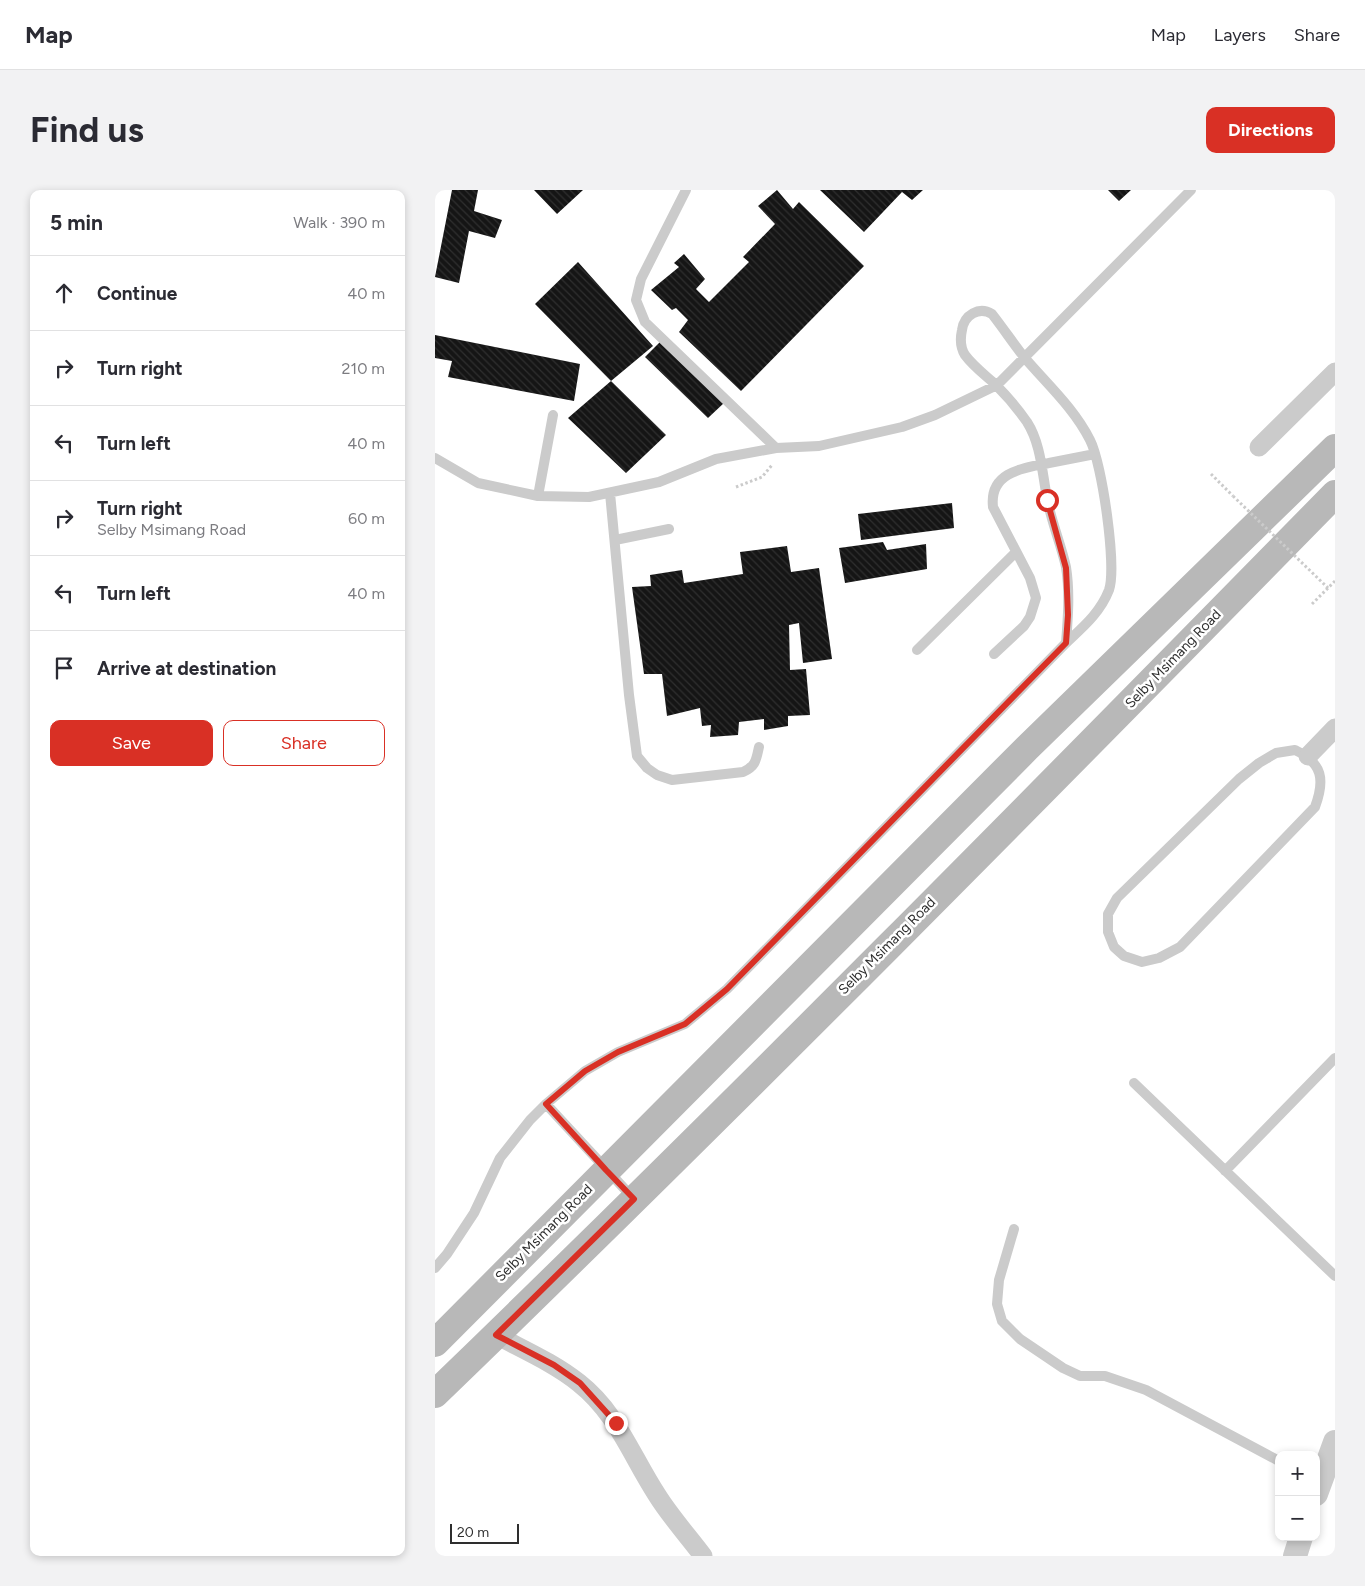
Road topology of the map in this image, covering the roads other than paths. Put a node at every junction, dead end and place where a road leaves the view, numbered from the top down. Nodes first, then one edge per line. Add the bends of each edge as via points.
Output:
1 (686, 190) edge
2 (1191, 190) edge
3 (1024, 357) junction
4 (1335, 372) edge
5 (997, 386) junction
6 (553, 415) dead end
7 (781, 447) junction
8 (1259, 447) dead end
9 (1335, 448) edge
10 (1095, 454) junction
11 (435, 458) edge
12 (1041, 464) junction
13 (610, 493) junction
14 (1335, 494) edge
15 (537, 496) junction
16 (669, 529) dead end
17 (615, 540) junction
18 (1016, 552) junction
19 (1066, 643) junction
20 (917, 650) dead end
21 (994, 654) dead end
22 (1335, 728) edge
23 (759, 747) dead end
24 (1308, 756) junction
25 (1335, 1058) edge
26 (1134, 1083) dead end
27 (546, 1104) junction
28 (606, 1170) junction
29 (1225, 1171) junction
30 (634, 1199) junction
31 (1014, 1229) dead end
32 (435, 1268) edge
33 (1335, 1276) edge
34 (496, 1335) junction
35 (435, 1343) edge
36 (435, 1394) edge
37 (1335, 1442) edge
38 (1275, 1459) edge
39 (1320, 1481) edge
40 (1300, 1541) edge
41 (703, 1556) edge
42 (1295, 1556) edge

1 - 7 lane via 641,279 636,300 645,322
2 - 3 lane
3 - 5 lane
3 - 5 lane via 992,314 981,310 967,317 960,339 962,349
3 - 10 lane via 1065,400
4 - 8 street
5 - 7 lane via 902,427 819,446
5 - 12 lane via 1027,422 1035,437
6 - 15 lane
7 - 13 lane via 716,459 659,482
9 - 28 main road, Selby Msimang Road via 1020,755
10 - 12 lane
10 - 19 lane via 1104,496 1111,572 1109,589 1093,618
11 - 15 lane via 478,483
12 - 18 lane via 1012,472 1003,478 992,498 993,507
12 - 19 lane via 1047,500 1066,568
13 - 15 lane via 589,498
13 - 17 lane
14 - 30 main road, Selby Msimang Road via 1102,732
16 - 17 lane
17 - 23 lane via 637,756 657,776 673,780 751,769
18 - 20 lane
18 - 21 lane via 1036,598 1024,626
19 - 27 lane via 727,989 685,1024 618,1052 585,1071
22 - 24 street
24 - 24 lane via 1295,750 1276,753 1259,763 1117,898 1108,914 1108,932 1114,947 1124,956 1142,962 1159,958 1180,947 1315,807 1321,792 1321,778
25 - 29 lane
26 - 29 lane
27 - 28 lane
27 - 32 lane via 501,1158 474,1212
28 - 30 lane
28 - 35 main road, Selby Msimang Road
29 - 33 lane
30 - 34 main road, Selby Msimang Road
31 - 38 lane via 999,1280 997,1304 1002,1321 1020,1339 1079,1376 1105,1376 1146,1390
34 - 36 main road, Selby Msimang Road
34 - 41 street via 554,1365 580,1383 600,1404 616,1423 657,1496
37 - 39 street
40 - 42 street

